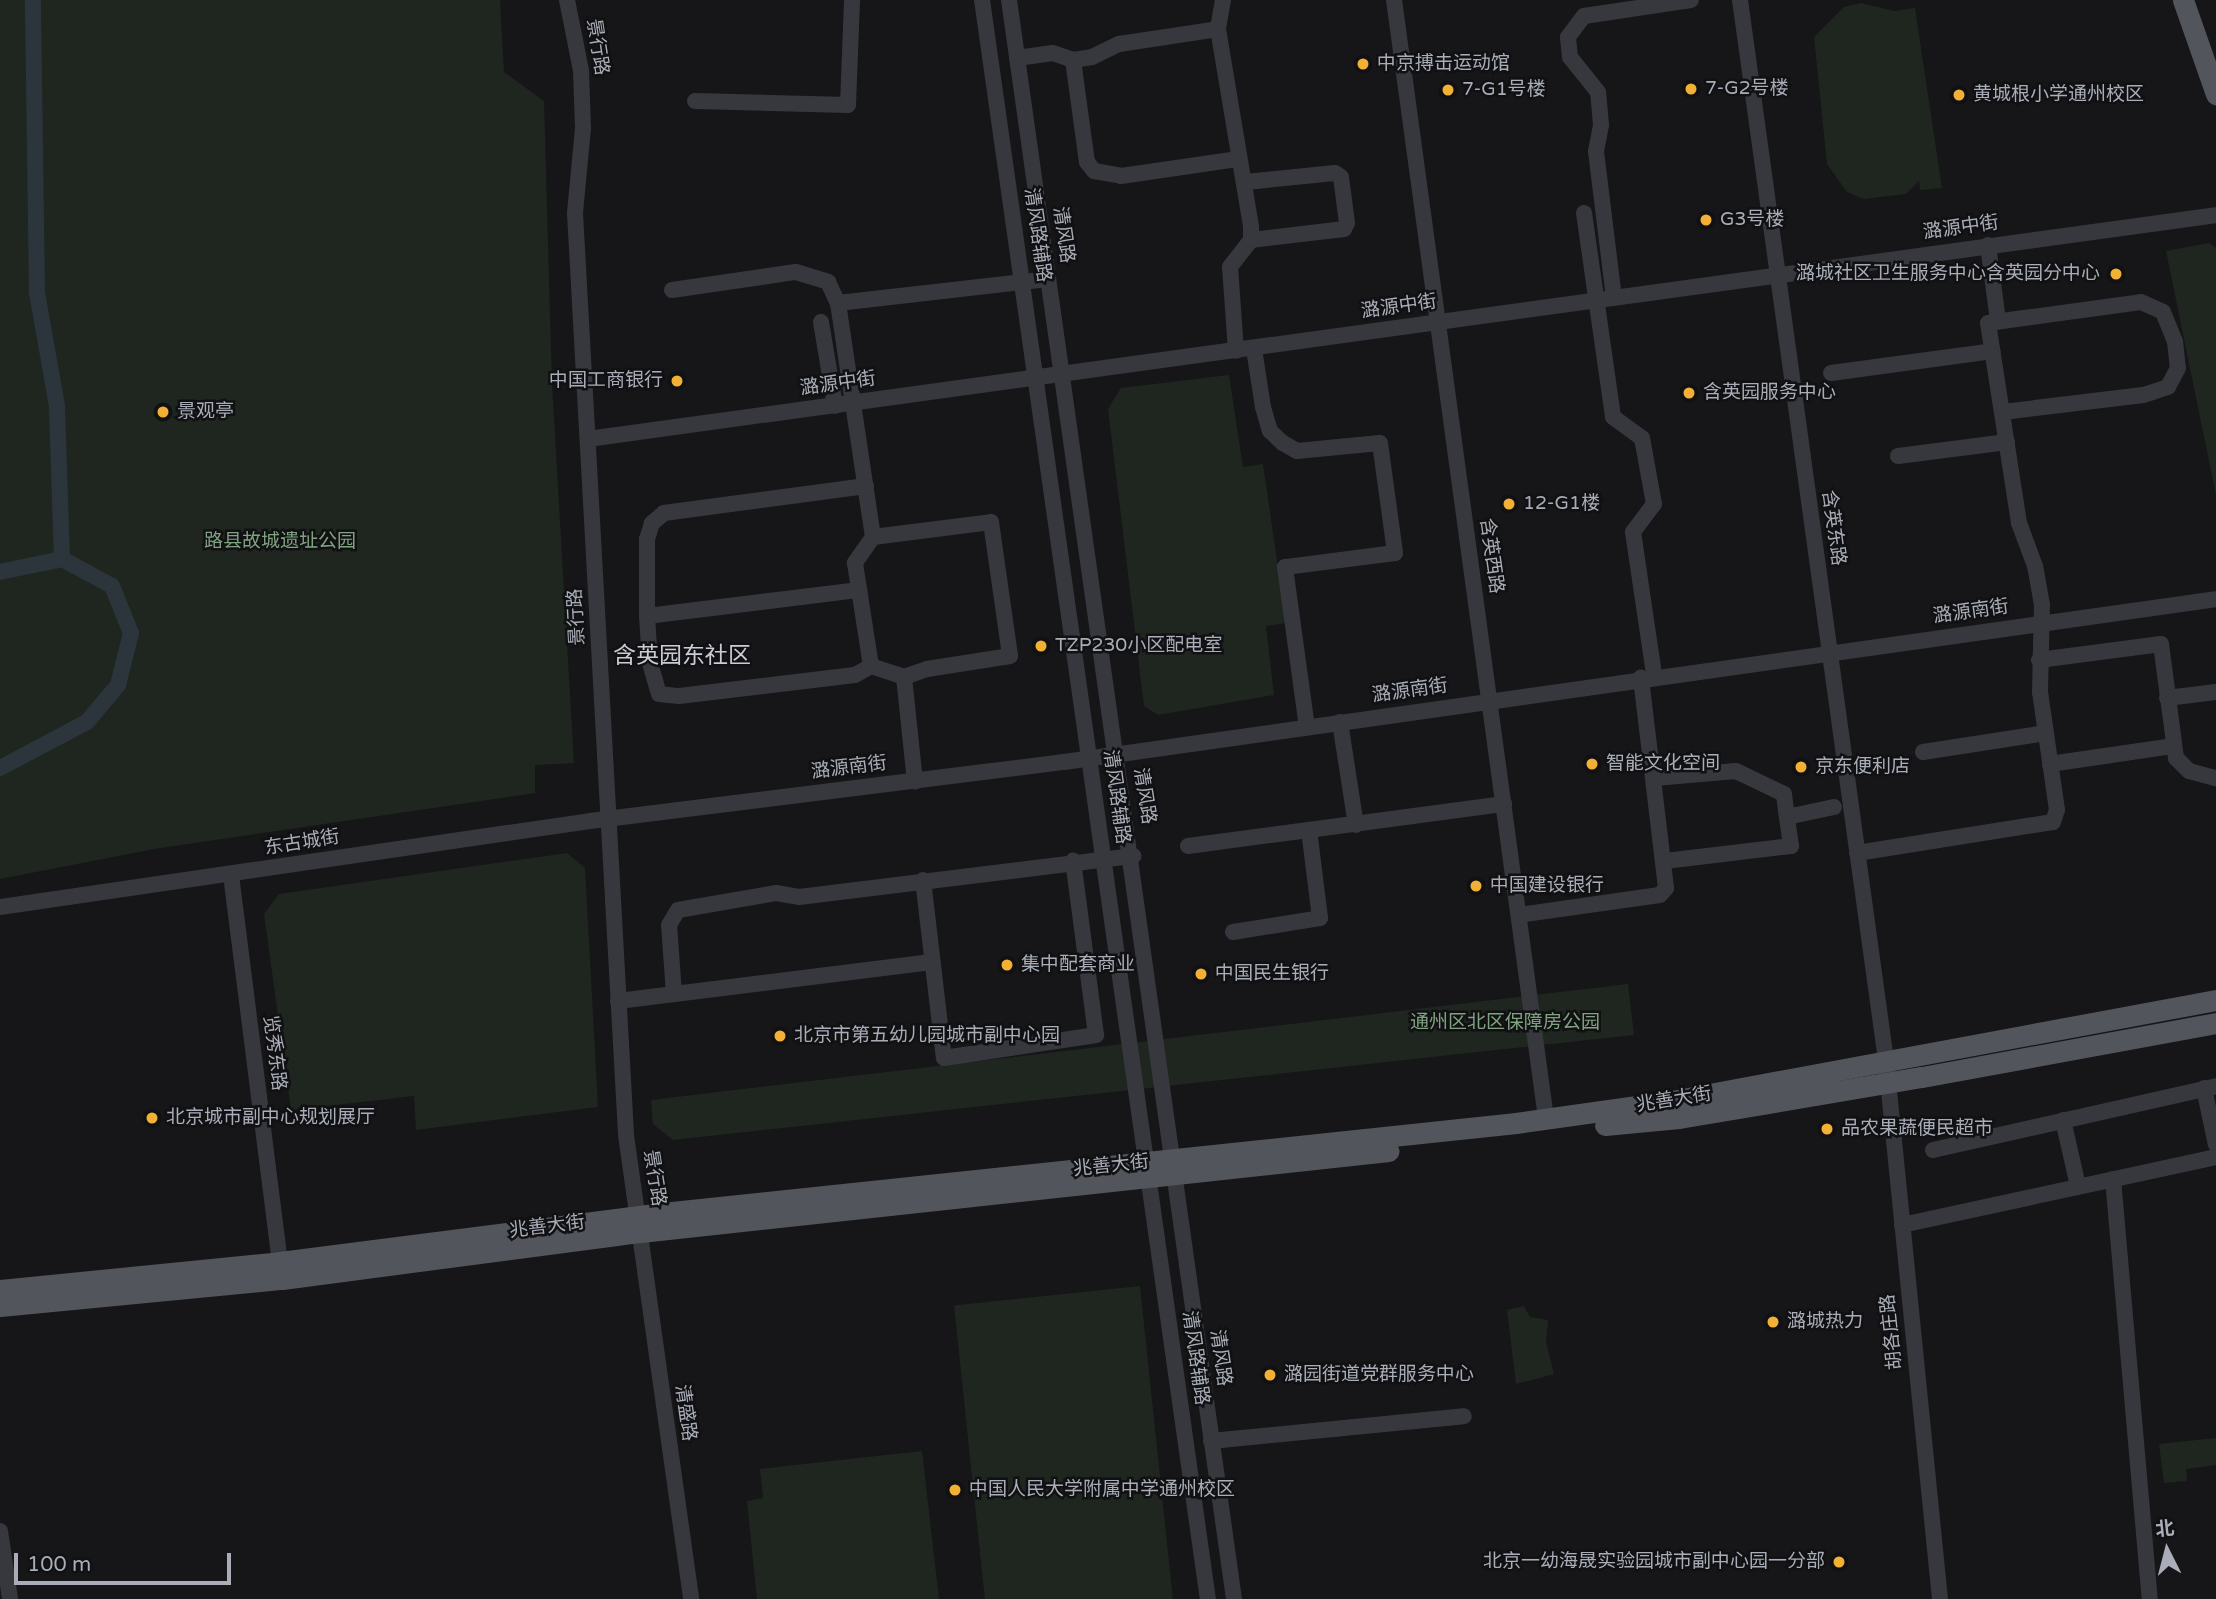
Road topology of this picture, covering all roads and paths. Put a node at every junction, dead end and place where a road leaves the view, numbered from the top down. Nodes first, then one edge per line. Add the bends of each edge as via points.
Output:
1 (567, 0) edge
2 (852, 0) edge
3 (982, 0) edge
4 (1009, 0) edge
5 (1223, 0) edge
6 (1394, 0) edge
7 (1690, 0) edge
8 (1740, 0) edge
9 (2183, 0) edge
10 (1218, 29) junction
11 (1017, 58) junction
12 (1073, 60) junction
13 (2216, 94) edge
14 (695, 101) dead end
15 (1237, 159) junction
16 (1246, 182) junction
17 (1584, 213) dead end
18 (2216, 215) edge
19 (1251, 240) junction
20 (1987, 245) junction
21 (1776, 274) junction
22 (1048, 279) junction
23 (1022, 281) junction
24 (672, 290) dead end
25 (1614, 298) junction
26 (1595, 301) junction
27 (838, 303) junction
28 (1998, 321) junction
29 (821, 322) dead end
30 (1436, 323) junction
31 (1255, 349) junction
32 (1236, 351) junction
33 (1993, 351) junction
34 (1831, 373) dead end
35 (1061, 376) junction
36 (1037, 379) junction
37 (853, 403) junction
38 (835, 406) junction
39 (2003, 412) junction
40 (588, 439) junction
41 (2007, 442) junction
42 (1898, 456) dead end
43 (866, 486) junction
44 (873, 537) junction
45 (859, 590) junction
46 (2216, 599) edge
47 (647, 615) junction
48 (2043, 623) junction
49 (1830, 654) junction
50 (2039, 660) junction
51 (871, 666) junction
52 (1647, 676) junction
53 (904, 677) junction
54 (2216, 692) edge
55 (2167, 698) junction
56 (1490, 701) junction
57 (1340, 722) junction
58 (1307, 727) junction
59 (2046, 733) junction
60 (2174, 746) junction
61 (1923, 752) dead end
62 (1117, 753) junction
63 (1090, 758) junction
64 (2050, 764) junction
65 (1655, 778) junction
66 (2216, 778) edge
67 (915, 781) junction
68 (1504, 804) junction
69 (1834, 807) dead end
70 (1787, 817) junction
71 (609, 819) junction
72 (1356, 825) junction
73 (1309, 831) junction
74 (1188, 846) dead end
75 (1857, 853) junction
76 (1133, 856) junction
77 (1104, 859) junction
78 (1073, 861) junction
79 (1665, 861) junction
80 (230, 874) junction
81 (923, 880) junction
82 (0, 907) edge
83 (1519, 915) junction
84 (1233, 932) dead end
85 (932, 962) junction
86 (674, 994) junction
87 (2216, 1000) edge
88 (618, 1001) junction
89 (2216, 1023) edge
90 (1887, 1072) junction
91 (2210, 1087) edge
92 (1546, 1119) junction
93 (2063, 1120) junction
94 (2216, 1145) edge
95 (1933, 1150) dead end
96 (2216, 1157) edge
97 (1171, 1169) junction
98 (1146, 1171) junction
99 (2113, 1179) junction
100 (2078, 1186) junction
101 (640, 1224) junction
102 (1902, 1225) junction
103 (281, 1270) junction
104 (0, 1290) edge
105 (0, 1306) edge
106 (1464, 1416) dead end
107 (1211, 1441) junction
108 (0, 1531) edge
109 (10, 1599) edge
110 (691, 1599) edge
111 (1208, 1599) edge
112 (1234, 1599) edge
113 (1940, 1599) edge
114 (2150, 1599) edge

1 - 40 street, 景行路 via 581,71 583,128 575,214
2 - 14 street via 848,105
3 - 23 street, 清风路辅路
4 - 11 street, 清风路
5 - 10 street
6 - 30 street, 含英西路
7 - 25 street via 1584,16 1568,37 1570,57 1598,92 1601,125 1596,151
8 - 21 street, 含英东路
9 - 13 main road
10 - 12 street via 1119,44
10 - 15 street
11 - 12 street via 1053,53
11 - 22 street, 清风路
12 - 15 street via 1087,162 1094,171 1121,176
15 - 16 street
16 - 19 street
16 - 19 street via 1335,173 1340,177 1347,223 1343,229
17 - 26 street
18 - 20 street, 潞源中街
19 - 32 street via 1230,267
20 - 21 street, 潞源中街
20 - 28 street
21 - 25 street, 潞源中街
21 - 49 street, 含英东路
22 - 23 street
22 - 35 street, 清风路
23 - 27 street
23 - 36 street, 清风路辅路
24 - 27 street via 796,272 828,282
25 - 26 street, 潞源中街
26 - 30 street, 潞源中街
26 - 52 street via 1613,417 1642,438 1654,504 1633,532
27 - 37 street
28 - 33 street via 1988,323
28 - 39 street via 2151,303 2163,312 2175,341 2178,368 2168,387 2143,395
29 - 38 street
30 - 31 street, 潞源中街
30 - 56 street, 含英西路
31 - 32 street, 潞源中街
31 - 58 street via 1270,431 1283,443 1297,451 1380,443 1395,553 1285,567
32 - 35 street, 潞源中街
33 - 34 street
33 - 39 street
35 - 36 street, 潞源中街
35 - 62 street, 清风路
36 - 37 street, 潞源中街
36 - 63 street, 清风路辅路
37 - 38 street, 潞源中街
37 - 43 street
38 - 40 street, 潞源中街
39 - 41 street
40 - 71 street, 景行路
41 - 42 street
41 - 48 street via 2019,523 2035,566
43 - 44 street
43 - 47 street via 664,513 652,523 647,539
44 - 45 street via 855,564
44 - 53 street via 991,522 1010,656
45 - 47 street
45 - 51 street
46 - 48 street, 潞源南街
47 - 51 street via 650,663 659,694 679,696 855,675
48 - 49 street, 潞源南街
48 - 50 street
49 - 52 street, 潞源南街
49 - 75 street, 含英东路
50 - 55 street via 2161,644
50 - 59 street
51 - 53 street
52 - 56 street, 潞源南街
52 - 65 street
53 - 67 street
54 - 55 street
55 - 60 street
56 - 57 street, 潞源南街
56 - 68 street, 含英西路
57 - 58 street, 潞源南街
57 - 72 street
58 - 62 street, 潞源南街
59 - 61 street
59 - 64 street
60 - 64 street
60 - 66 street via 2176,758 2189,771
62 - 63 street, 潞源南街
62 - 76 street, 清风路
63 - 67 street, 潞源南街
63 - 77 street, 清风路辅路
64 - 75 street via 2056,810 2053,822
65 - 70 street via 1736,771 1784,793
65 - 79 street
67 - 71 street, 潞源南街
68 - 72 street
68 - 83 street, 含英西路
69 - 70 street
70 - 79 street via 1791,846
71 - 80 street, 东古城街
71 - 88 street, 景行路
72 - 73 street
73 - 74 street
73 - 84 street via 1320,918
75 - 90 street, 含英东路
76 - 77 street
76 - 97 street, 清风路
77 - 78 street
77 - 98 street, 清风路辅路
78 - 81 street
78 - 85 street via 1096,1035 944,1058
79 - 83 street via 1667,888 1660,895
80 - 82 street, 东古城街
80 - 103 street, 览秀东路
81 - 85 street
81 - 86 street via 799,897 776,893 678,910 669,925
83 - 92 street, 含英西路
85 - 86 street
86 - 88 street
87 - 90 main road, 兆善大街
88 - 101 street, 景行路 via 626,1135
89 - 90 main road, 兆善大街
90 - 92 main road, 兆善大街
90 - 97 main road, 兆善大街 via 1679,1118
90 - 102 street, 胡各庄路
91 - 93 street
91 - 94 street
92 - 97 main road, 兆善大街
93 - 95 street
93 - 100 street
96 - 99 street
97 - 98 main road, 兆善大街
97 - 107 street, 清风路
98 - 101 main road, 兆善大街
98 - 111 street, 清风路辅路
99 - 100 street
99 - 114 street
100 - 102 street
101 - 103 main road, 兆善大街
101 - 110 street, 清盛路
102 - 113 street, 胡各庄路
103 - 104 main road, 兆善大街
103 - 105 main road, 兆善大街
106 - 107 street
107 - 112 street, 清风路
108 - 109 street

